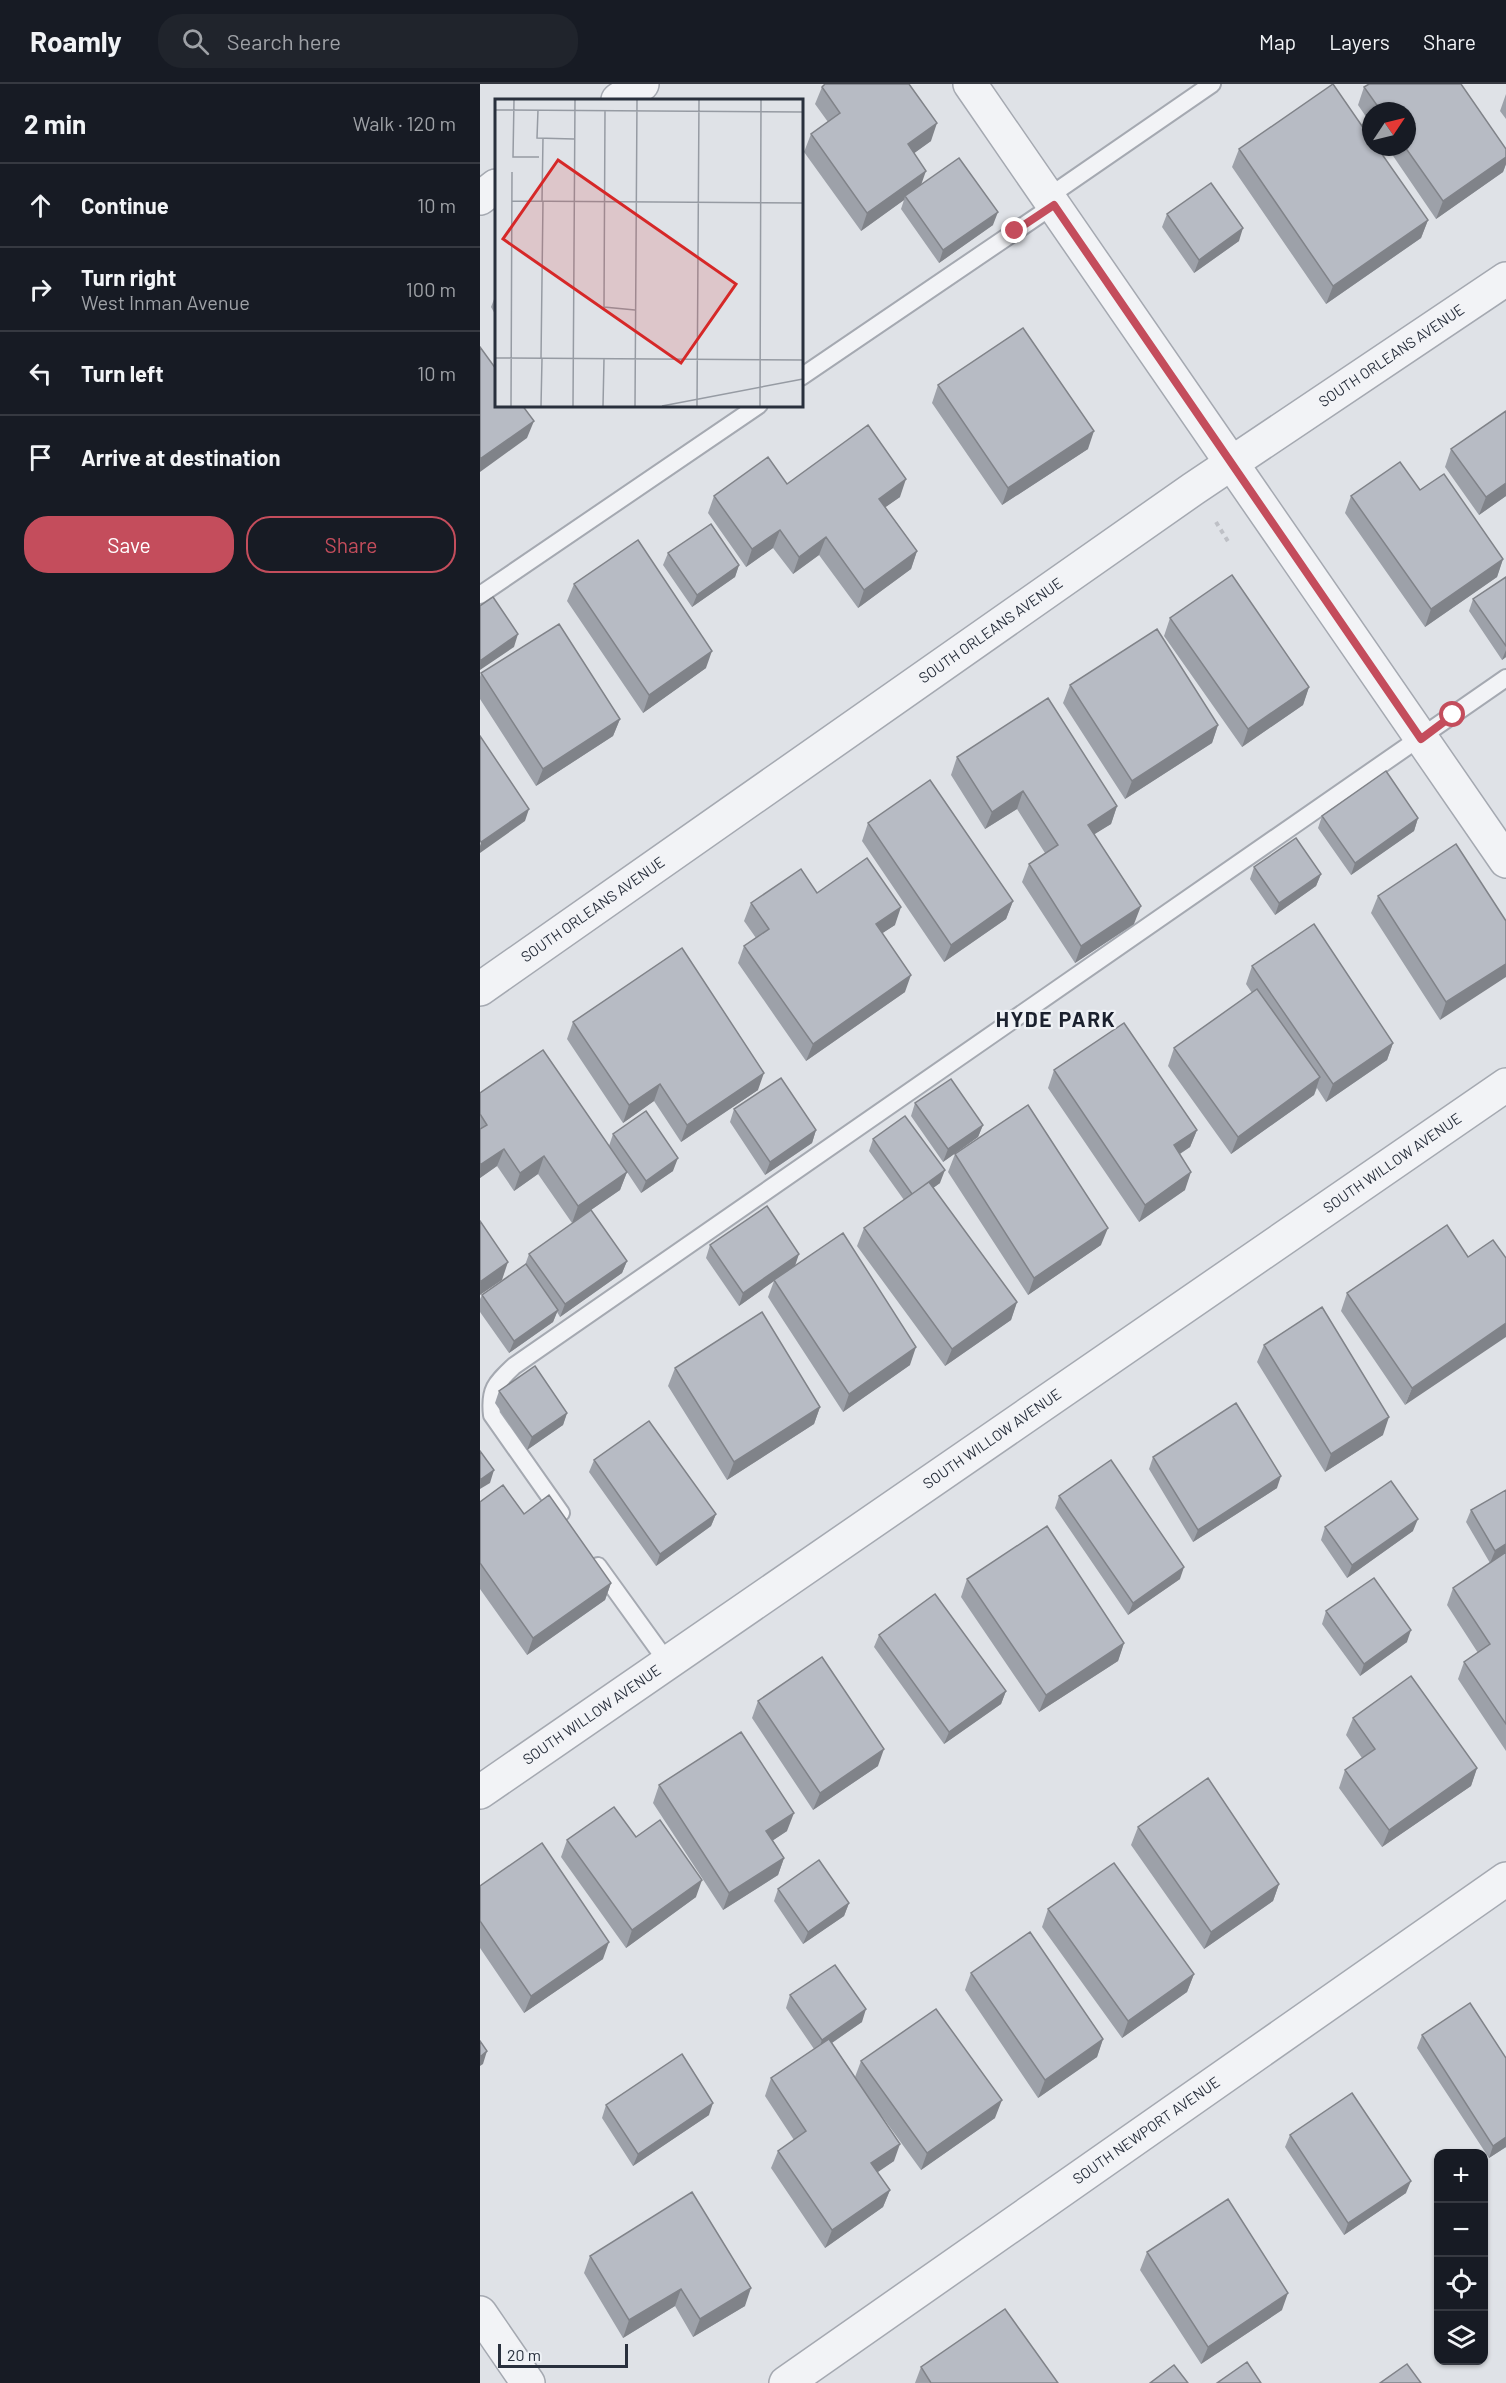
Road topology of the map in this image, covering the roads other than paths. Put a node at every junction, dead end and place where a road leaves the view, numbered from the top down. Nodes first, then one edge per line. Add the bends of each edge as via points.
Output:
1 (642, 84) edge
2 (970, 84) edge
3 (1212, 84) edge
4 (620, 99) edge
5 (495, 187) edge
6 (480, 198) edge
7 (1051, 201) junction
8 (1506, 279) edge
9 (802, 376) edge
10 (758, 406) edge
11 (1232, 464) junction
12 (480, 595) edge
13 (1506, 678) edge
14 (1421, 739) junction
15 (1506, 861) edge
16 (480, 989) edge
17 (1506, 1085) edge
18 (570, 1527) edge
19 (591, 1556) edge
20 (668, 1663) junction
21 (480, 1792) edge
22 (1506, 1879) edge
23 (480, 2313) edge
24 (528, 2383) edge
25 (786, 2383) edge

1 - 4 street
2 - 7 street
3 - 7 lane
5 - 6 street
7 - 9 lane
7 - 11 street
8 - 11 street, SOUTH ORLEANS AVENUE
10 - 12 lane
11 - 14 street
11 - 16 street, SOUTH ORLEANS AVENUE
13 - 14 lane
14 - 15 street
14 - 18 lane via 514,1366 490,1396 492,1415
17 - 20 street, SOUTH WILLOW AVENUE
19 - 20 lane
20 - 21 street, SOUTH WILLOW AVENUE
22 - 25 street, SOUTH NEWPORT AVENUE
23 - 24 street

